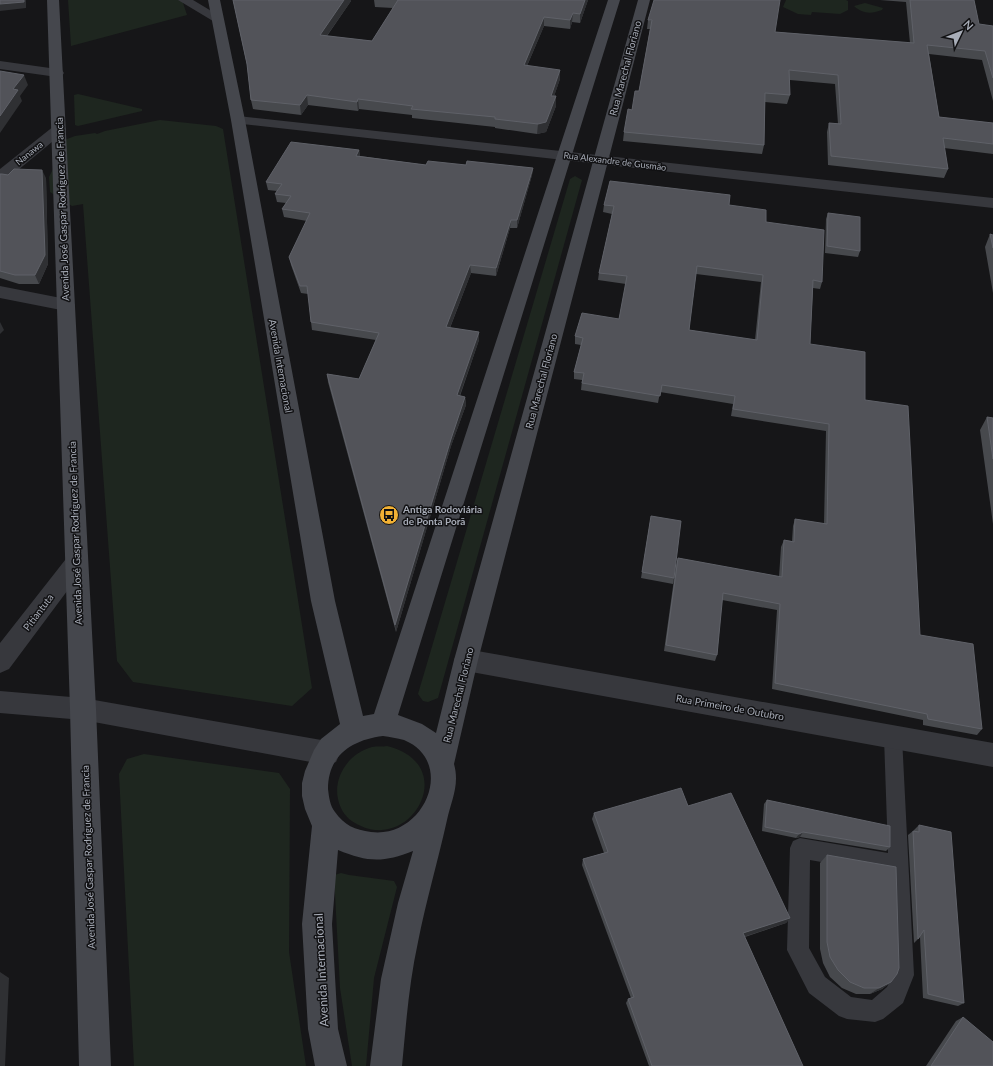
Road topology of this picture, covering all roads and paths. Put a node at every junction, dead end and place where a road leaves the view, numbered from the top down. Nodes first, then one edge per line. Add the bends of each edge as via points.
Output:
1 (53, 0) edge
2 (184, 0) edge
3 (614, 0) edge
4 (644, 0) edge
5 (215, 9) edge
6 (0, 65) edge
7 (57, 73) junction
8 (591, 76) junction
9 (622, 80) junction
10 (238, 120) junction
11 (59, 129) junction
12 (566, 155) junction
13 (600, 160) junction
14 (0, 177) edge
15 (993, 203) edge
16 (0, 292) edge
17 (66, 305) junction
18 (77, 561) junction
19 (466, 660) junction
20 (0, 662) edge
21 (0, 702) edge
22 (82, 709) junction
23 (383, 724) junction
24 (354, 731) junction
25 (893, 737) junction
26 (326, 753) junction
27 (993, 755) edge
28 (441, 763) junction
29 (436, 813) junction
30 (326, 825) junction
31 (898, 865) junction
32 (95, 1066) edge
33 (331, 1066) edge
34 (386, 1066) edge

1 - 7 main road, Avenida José Gaspar Rodríguez de Francia
2 - 5 street
3 - 8 main road
4 - 9 main road, Rua Marechal Floriano
5 - 10 main road, Avenida Internacional
6 - 7 street
7 - 11 main road, Avenida José Gaspar Rodríguez de Francia
8 - 9 main road
8 - 12 main road
9 - 13 main road, Rua Marechal Floriano
10 - 12 street, Rua Alexandre de Gusmão
10 - 24 main road, Avenida Internacional via 323,601
11 - 14 street, Nanawa
11 - 17 main road, Avenida José Gaspar Rodríguez de Francia
12 - 13 street, Rua Alexandre de Gusmão
12 - 23 main road
13 - 15 street, Rua Alexandre de Gusmão
13 - 19 main road, Rua Marechal Floriano
16 - 17 street
17 - 18 main road, Avenida José Gaspar Rodríguez de Francia
18 - 20 street, Pitiantuta
18 - 22 main road, Avenida José Gaspar Rodríguez de Francia
19 - 25 street, Rua Primeiro de Outubro
19 - 28 main road, Rua Marechal Floriano
21 - 22 street
22 - 26 street
22 - 32 main road, Avenida José Gaspar Rodríguez de Francia
23 - 24 main road
23 - 28 main road via 402,727 419,735 432,747
24 - 26 main road via 340,738
25 - 27 street, Rua Primeiro de Outubro
25 - 31 lane
26 - 30 main road via 317,770 314,789 317,809
28 - 29 main road via 444,782
29 - 30 main road via 422,829 404,841 382,847 361,846 348,841
29 - 34 main road via 412,903 396,979
30 - 33 main road, Avenida Internacional via 316,924 323,1029
31 - 31 lane via 903,975 895,995 875,1011 847,1008 817,985 798,950 800,848

